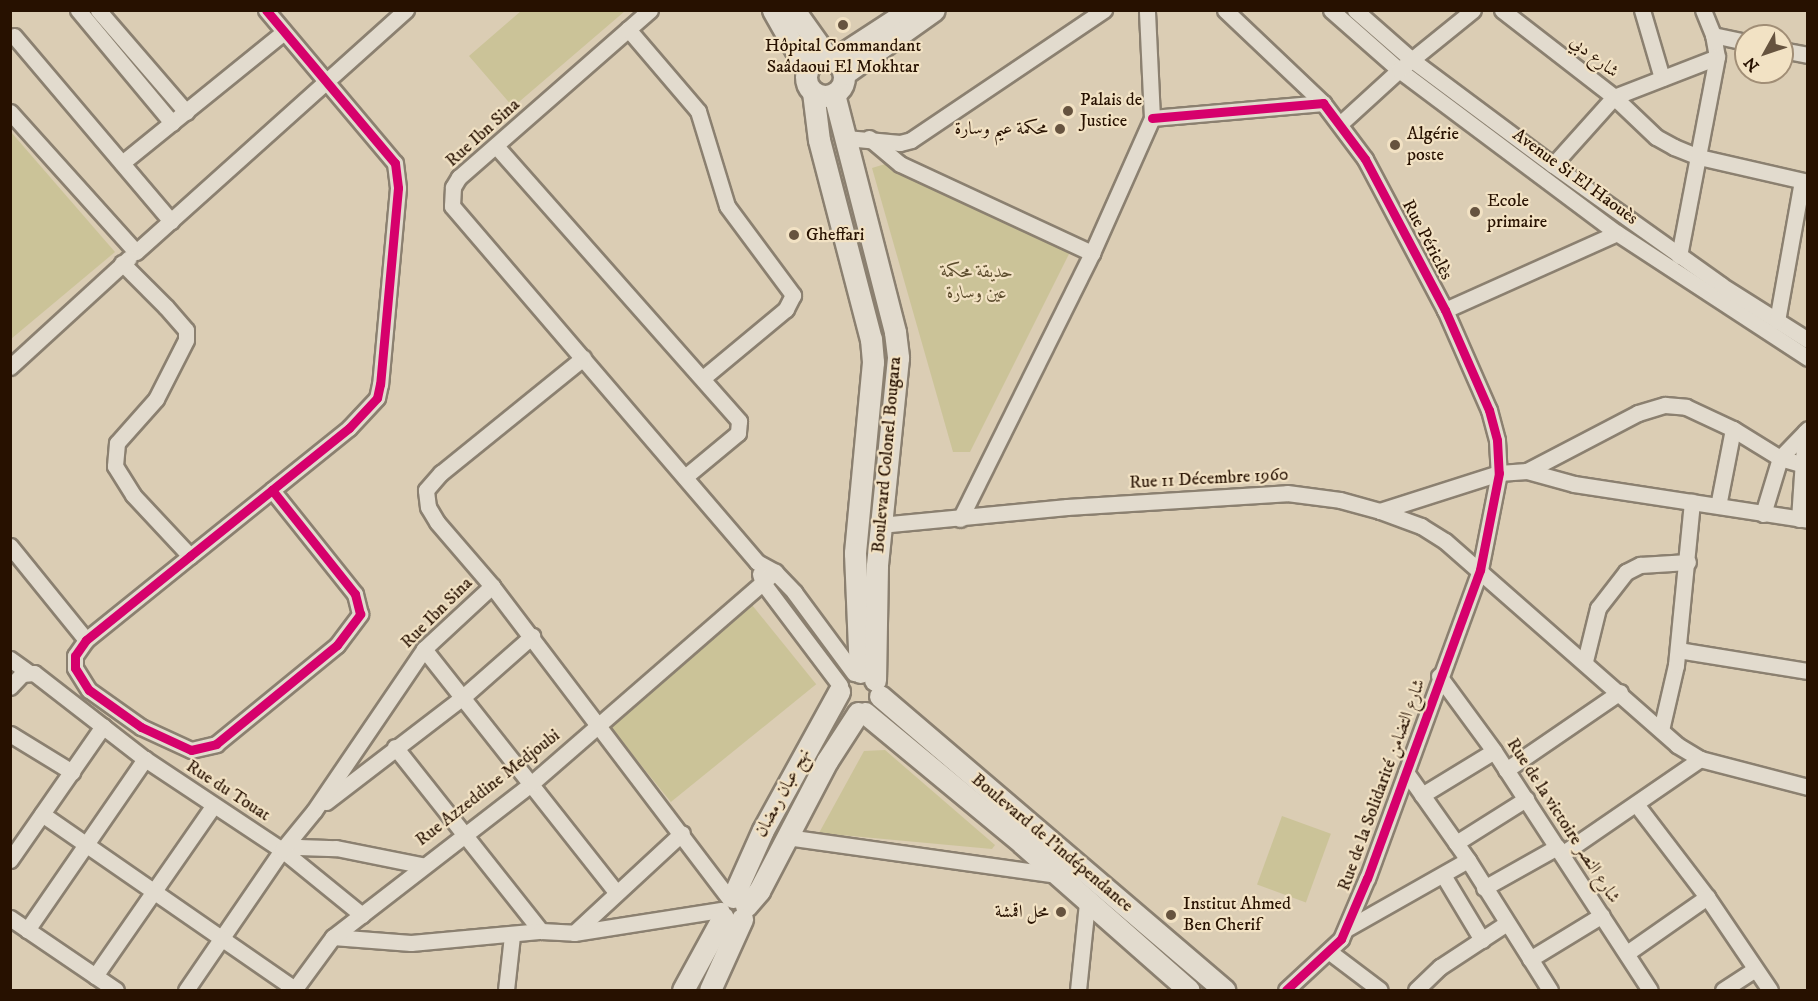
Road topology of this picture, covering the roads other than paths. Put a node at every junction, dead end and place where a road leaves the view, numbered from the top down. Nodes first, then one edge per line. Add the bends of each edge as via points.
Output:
1 (78, 10) edge
2 (98, 10) edge
3 (266, 10) edge
4 (406, 10) edge
5 (650, 10) edge
6 (773, 10) edge
7 (794, 10) edge
8 (910, 10) edge
9 (934, 10) edge
10 (1104, 10) edge
11 (1147, 10) edge
12 (1225, 10) edge
13 (1331, 10) edge
14 (1355, 10) edge
15 (1473, 10) edge
16 (1502, 10) edge
17 (1642, 10) edge
18 (1703, 10) edge
19 (628, 29) junction
20 (284, 32) junction
21 (1713, 35) junction
22 (14, 36) dead end
23 (1734, 39) edge
24 (1717, 57) junction
25 (1412, 60) junction
26 (835, 64) junction
27 (807, 70) junction
28 (1399, 70) junction
29 (1662, 78) junction
30 (329, 81) junction
31 (813, 92) junction
32 (834, 94) junction
33 (1614, 98) junction
34 (1323, 103) junction
35 (10, 112) edge
36 (186, 112) junction
37 (1152, 118) junction
38 (172, 123) junction
39 (1341, 123) junction
40 (846, 138) junction
41 (869, 138) junction
42 (496, 146) junction
43 (1699, 157) junction
44 (122, 164) junction
45 (1553, 165) junction
46 (1805, 182) edge
47 (171, 221) junction
48 (1617, 233) junction
49 (136, 252) junction
50 (1092, 253) junction
51 (1679, 256) junction
52 (122, 263) junction
53 (1716, 291) junction
54 (1445, 310) junction
55 (1778, 321) junction
56 (1808, 340) edge
57 (583, 358) junction
58 (1808, 358) edge
59 (10, 367) edge
60 (703, 378) junction
61 (1733, 429) junction
62 (1806, 431) edge
63 (1780, 458) junction
64 (1805, 465) junction
65 (1527, 471) junction
66 (1500, 473) junction
67 (685, 477) junction
68 (272, 490) junction
69 (1692, 502) junction
70 (1718, 506) junction
71 (1380, 511) junction
72 (1763, 514) junction
73 (960, 519) junction
74 (1803, 520) edge
75 (880, 525) junction
76 (10, 546) edge
77 (190, 556) junction
78 (757, 562) junction
79 (1688, 562) junction
80 (1480, 570) junction
81 (775, 572) junction
82 (763, 583) junction
83 (492, 586) junction
84 (532, 636) junction
85 (86, 640) junction
86 (424, 649) junction
87 (1678, 650) junction
88 (10, 659) edge
89 (1585, 661) junction
90 (1808, 671) edge
91 (28, 672) junction
92 (1439, 676) junction
93 (858, 683) junction
94 (10, 687) edge
95 (1620, 692) junction
96 (464, 696) junction
97 (861, 713) junction
98 (599, 724) junction
99 (103, 726) junction
100 (1660, 730) junction
101 (10, 734) edge
102 (395, 747) junction
103 (1494, 751) junction
104 (145, 759) junction
105 (1700, 759) junction
106 (1506, 770) junction
107 (72, 772) junction
108 (1406, 772) junction
109 (532, 783) junction
110 (1808, 787) edge
111 (1422, 795) junction
112 (1526, 800) junction
113 (1636, 804) junction
114 (213, 806) junction
115 (315, 811) junction
116 (42, 814) junction
117 (682, 832) junction
118 (466, 834) junction
119 (787, 837) junction
120 (1456, 843) junction
121 (86, 844) junction
122 (1559, 850) junction
123 (285, 851) junction
124 (10, 860) edge
125 (1468, 860) junction
126 (421, 866) junction
127 (1059, 875) junction
128 (1443, 875) junction
129 (1484, 888) junction
130 (615, 891) junction
131 (155, 892) junction
132 (1707, 897) junction
133 (1088, 903) junction
134 (1128, 907) junction
135 (732, 908) junction
136 (362, 915) junction
137 (1602, 915) junction
138 (10, 918) edge
139 (1111, 923) junction
140 (1507, 923) junction
141 (1346, 929) junction
142 (27, 930) junction
143 (541, 932) junction
144 (574, 933) junction
145 (512, 936) junction
146 (333, 937) junction
147 (223, 939) junction
148 (1482, 940) junction
149 (1331, 952) junction
150 (1627, 953) junction
151 (1530, 959) junction
152 (1755, 969) junction
153 (105, 985) edge
154 (1646, 989) edge
155 (186, 990) edge
156 (295, 990) edge
157 (506, 990) edge
158 (683, 990) edge
159 (710, 990) edge
160 (1078, 990) edge
161 (1189, 990) edge
162 (1224, 990) edge
163 (1286, 990) edge
164 (1380, 990) edge
165 (1416, 990) edge
166 (1550, 990) edge
167 (1723, 990) edge
168 (1770, 990) edge

1 - 38 street
2 - 36 street
3 - 20 street
4 - 30 street
5 - 19 street, Rue Ibn Sina
6 - 27 main road
7 - 26 main road
8 - 26 main road
9 - 26 main road
10 - 41 street via 923,134 900,143
11 - 37 street
12 - 34 street, Rue Périclès
13 - 28 street, Avenue Si El Haouès
14 - 25 street, Avenue Si El Haouès
15 - 25 street
16 - 33 street, شارع دبي
17 - 29 street
18 - 21 street
19 - 42 street, Rue Ibn Sina
19 - 60 street via 698,111 727,206 793,295 786,309
20 - 30 street
20 - 36 street
21 - 23 street
21 - 24 street
22 - 44 street
24 - 29 street, شارع دبي
24 - 43 street
25 - 28 street
25 - 45 street, Avenue Si El Haouès
26 - 27 main road via 815,61
26 - 32 main road via 842,86
27 - 31 main road via 807,83
28 - 39 street
28 - 48 street, Avenue Si El Haouès
29 - 33 street, شارع دبي
30 - 47 street
30 - 68 street via 383,145 398,176 380,384 368,410
31 - 32 main road via 823,96
31 - 93 main road via 819,140 871,339 873,362 855,553
32 - 40 main road, Boulevard Colonel Bougara
33 - 43 street via 1656,137
33 - 45 street
34 - 37 street
34 - 39 street, Rue Périclès
35 - 49 street
36 - 38 street
37 - 50 street
38 - 44 street
39 - 54 street, Rue Périclès via 1365,159
40 - 41 street
40 - 75 main road, Boulevard Colonel Bougara via 895,332 898,358
41 - 50 street via 900,164
42 - 57 street, Rue Ibn Sina via 459,177 453,187 452,206
42 - 60 street
43 - 46 street
43 - 51 street
44 - 47 street
45 - 51 street, Avenue Si El Haouès
46 - 55 street
47 - 49 street
48 - 53 street, Avenue Si El Haouès
48 - 54 street
49 - 52 street
50 - 73 street
51 - 53 street, Avenue Si El Haouès
52 - 59 street
52 - 77 street via 186,330 186,340 156,399 117,443 115,466 133,495
53 - 55 street, Avenue Si El Haouès
53 - 58 street, Avenue Si El Haouès
54 - 66 street, Rue Périclès via 1489,410
55 - 56 street, Avenue Si El Haouès
57 - 67 street, Rue Ibn Sina
57 - 83 street, Rue Ibn Sina via 441,473 426,490 428,507 437,522
60 - 67 street via 736,416 741,428
61 - 63 street
61 - 65 street via 1686,407 1656,406
61 - 70 street
62 - 63 street
62 - 64 street
63 - 64 street
63 - 72 street
64 - 74 street
65 - 66 street
65 - 69 street via 1574,484
66 - 71 street
66 - 80 street, Rue Périclès
67 - 78 street, Rue Ibn Sina
68 - 77 street
68 - 85 street via 356,594 360,614 337,645 216,744 191,750 141,727 81,681 75,656
69 - 70 street
69 - 79 street
70 - 72 street
71 - 73 street, Rue 11 Décembre 1960 via 1340,500 1287,493 1067,507
71 - 80 street, Rue 11 Décembre 1960 via 1429,531
72 - 74 street
73 - 75 street, Rue 11 Décembre 1960
75 - 93 main road, Boulevard Colonel Bougara
76 - 85 street
77 - 85 street
78 - 81 street
78 - 82 street
79 - 87 street
79 - 89 street via 1640,565 1626,572 1598,608
80 - 89 street, Rue 11 Décembre 1960
80 - 92 street, Rue de la Solidarité شارع التضامن
81 - 82 street, Rue Azzeddine Medjoubi
81 - 93 street
82 - 93 street
82 - 98 street, Rue Azzeddine Medjoubi
83 - 84 street
83 - 86 street, Rue Ibn Sina
84 - 96 street
84 - 98 street
86 - 96 street
86 - 115 street, Rue Ibn Sina
87 - 90 street
87 - 100 street
88 - 91 street, Rue du Touat
89 - 95 street, Rue 11 Décembre 1960
91 - 94 street
91 - 99 street, Rue du Touat
92 - 103 street, Rue de la victoire شارع النصر
92 - 108 street, Rue de la Solidarité شارع التضامن
93 - 97 main road, نهج عبان رمضان via 874,707
93 - 97 main road, Boulevard de l'indépendance via 843,705
93 - 134 main road, Boulevard de l'indépendance
93 - 135 main road, نهج عبان رمضان via 763,830
95 - 100 street, Rue 11 Décembre 1960
95 - 106 street
96 - 102 street
96 - 109 street
97 - 119 main road, نهج عبان رمضان via 831,753
97 - 127 main road, Boulevard de l'indépendance
98 - 109 street, Rue Azzeddine Medjoubi
98 - 117 street
99 - 104 street, Rue du Touat
99 - 107 street
100 - 105 street, Rue 11 Décembre 1960
101 - 107 street
102 - 115 street
102 - 118 street
103 - 106 street, Rue de la victoire شارع النصر
103 - 111 street
104 - 114 street, Rue du Touat
104 - 121 street
105 - 110 street, Rue 11 Décembre 1960
105 - 113 street
106 - 112 street, Rue de la victoire شارع النصر
107 - 116 street
108 - 111 street
108 - 141 street, Rue de la Solidarité شارع التضامن
109 - 118 street, Rue Azzeddine Medjoubi
109 - 130 street
111 - 120 street
112 - 120 street
112 - 122 street, Rue de la victoire شارع النصر
113 - 122 street
113 - 132 street
114 - 123 street, Rue du Touat
114 - 131 street
115 - 123 street, Rue Ibn Sina
116 - 121 street
116 - 124 street
117 - 130 street
117 - 135 street
118 - 126 street, Rue Azzeddine Medjoubi
118 - 143 street
119 - 127 street
119 - 135 main road, نهج عبان رمضان via 759,891
120 - 125 street
121 - 131 street
121 - 142 street
122 - 129 street
122 - 137 street, Rue de la victoire شارع النصر
123 - 126 street via 336,848
123 - 136 street
123 - 147 street, Rue Ibn Sina
125 - 128 street
125 - 129 street
126 - 136 street, Rue Azzeddine Medjoubi
127 - 133 main road, Boulevard de l'indépendance
128 - 141 street
128 - 148 street
129 - 140 street
130 - 144 street
131 - 147 street
131 - 153 street
132 - 150 street
132 - 152 street
133 - 139 main road, Boulevard de l'indépendance
133 - 160 street
134 - 139 main road
134 - 162 main road, Boulevard de l'indépendance
135 - 144 street
135 - 158 main road, نهج عبان رمضان
135 - 159 main road, نهج عبان رمضان
136 - 146 street, Rue Azzeddine Medjoubi
137 - 150 street, Rue de la victoire شارع النصر
137 - 151 street
138 - 142 street
139 - 161 main road, Boulevard de l'indépendance
140 - 148 street
140 - 151 street
141 - 149 street, Rue de la Solidarité شارع التضامن
142 - 153 street
143 - 144 street
143 - 145 street
145 - 146 street via 411,943
145 - 157 street
146 - 156 street, Rue Azzeddine Medjoubi
147 - 155 street, Rue Ibn Sina
147 - 156 street
148 - 165 street via 1440,967
149 - 163 street, Rue de la Solidarité شارع التضامن
149 - 164 street
150 - 154 street, Rue de la victoire شارع النصر
151 - 166 street
152 - 167 street
152 - 168 street

